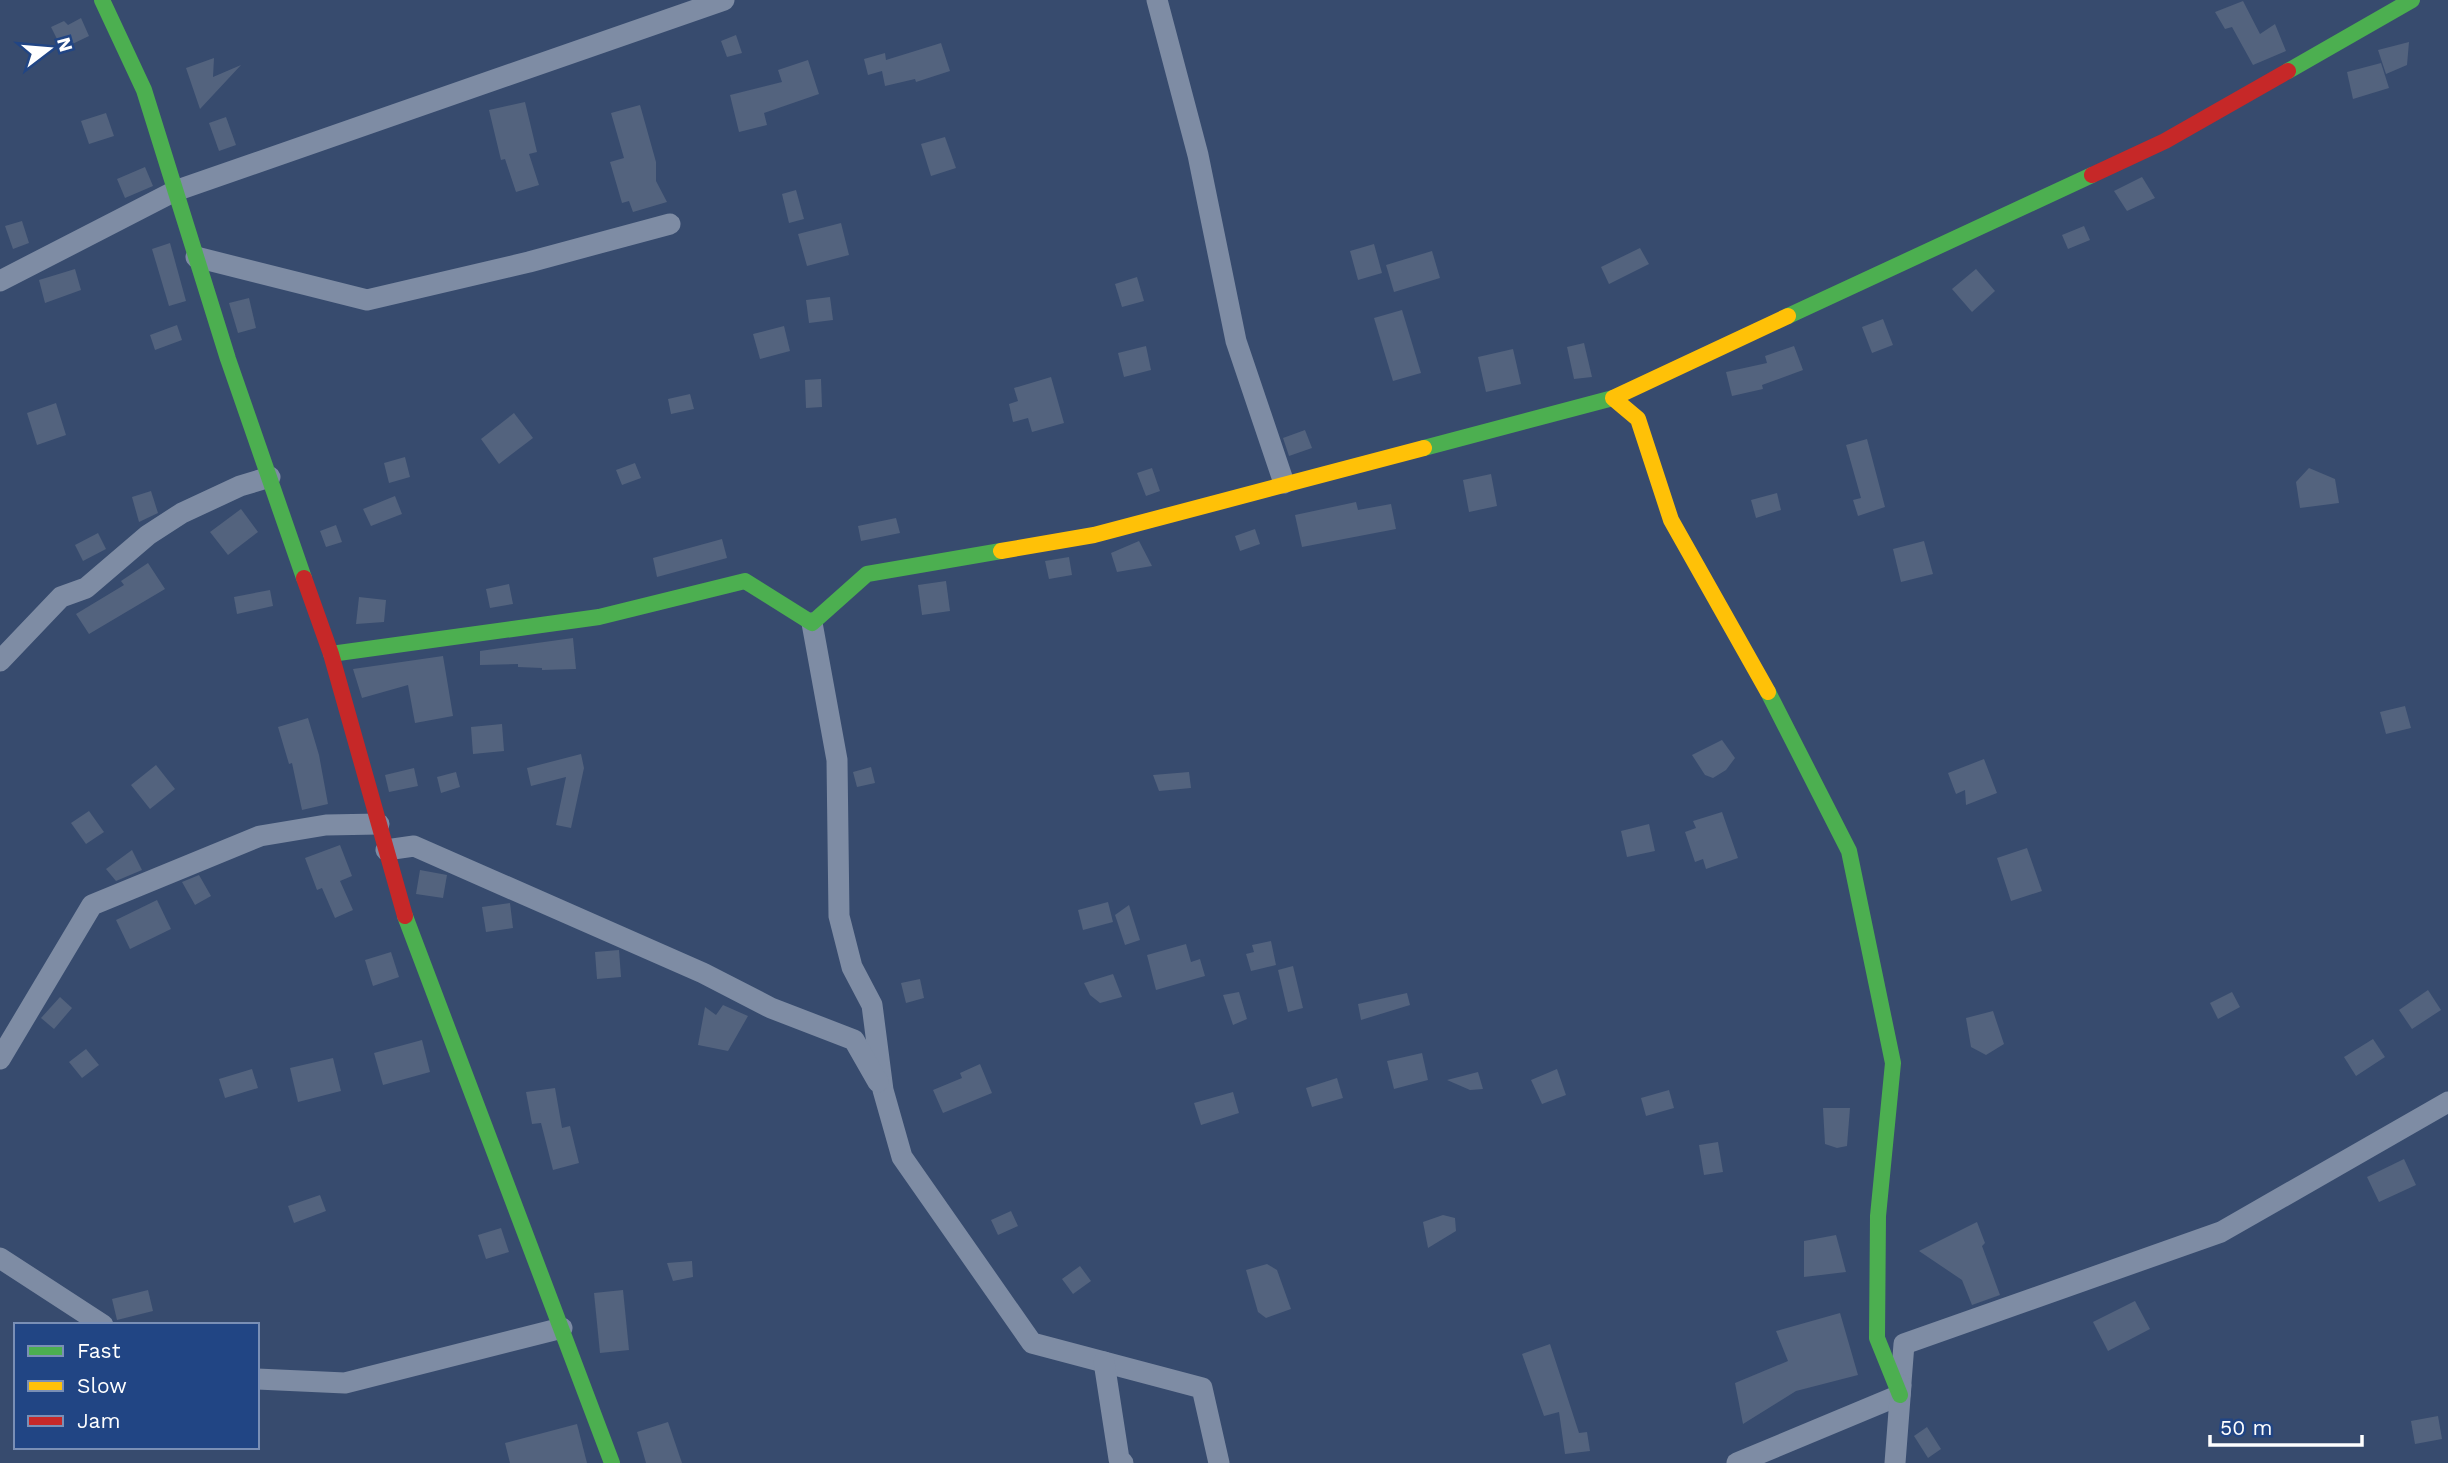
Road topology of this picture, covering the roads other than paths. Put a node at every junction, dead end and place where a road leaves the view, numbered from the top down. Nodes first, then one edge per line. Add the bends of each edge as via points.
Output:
1 (102, 0) edge
2 (724, 0) edge
3 (1157, 0) edge
4 (2412, 0) edge
5 (175, 191) junction
6 (670, 224) dead end
7 (196, 257) junction
8 (0, 281) edge
9 (1614, 398) junction
10 (270, 477) junction
11 (1284, 483) junction
12 (812, 623) junction
13 (331, 654) junction
14 (0, 661) edge
15 (379, 824) junction
16 (386, 850) junction
17 (0, 1059) edge
18 (883, 1090) junction
19 (2448, 1102) edge
20 (0, 1258) edge
21 (100, 1323) edge
22 (562, 1328) junction
23 (1904, 1344) junction
24 (1104, 1362) junction
25 (259, 1379) edge
26 (1900, 1395) junction
27 (612, 1463) edge
28 (1123, 1463) edge
29 (1219, 1463) edge
30 (1737, 1463) edge
31 (1895, 1463) edge

1 - 5 street via 144,90
2 - 5 street
3 - 11 street via 1198,155 1236,341
4 - 9 street via 2165,141
5 - 7 street
5 - 8 street
6 - 7 street via 367,300
7 - 10 street
9 - 11 street
9 - 26 street via 1638,419 1671,520 1760,677 1849,851 1894,1063 1878,1216 1877,1338
10 - 13 street
10 - 14 street via 240,486 148,534 86,588 61,597
11 - 12 street via 1094,535 867,574
12 - 13 street via 745,581 599,617
12 - 18 street via 837,760 839,916 852,967 872,1004
13 - 15 street
15 - 16 street
15 - 17 street via 326,825 260,836 92,905
16 - 18 street via 414,846 703,973 771,1008 854,1040
16 - 22 street via 404,914
18 - 24 street via 902,1157 1032,1343
19 - 23 street via 2221,1231
20 - 21 street
22 - 25 street via 345,1383
22 - 27 street
23 - 26 street
23 - 31 street
24 - 28 street
24 - 29 street via 1202,1388
26 - 30 street

